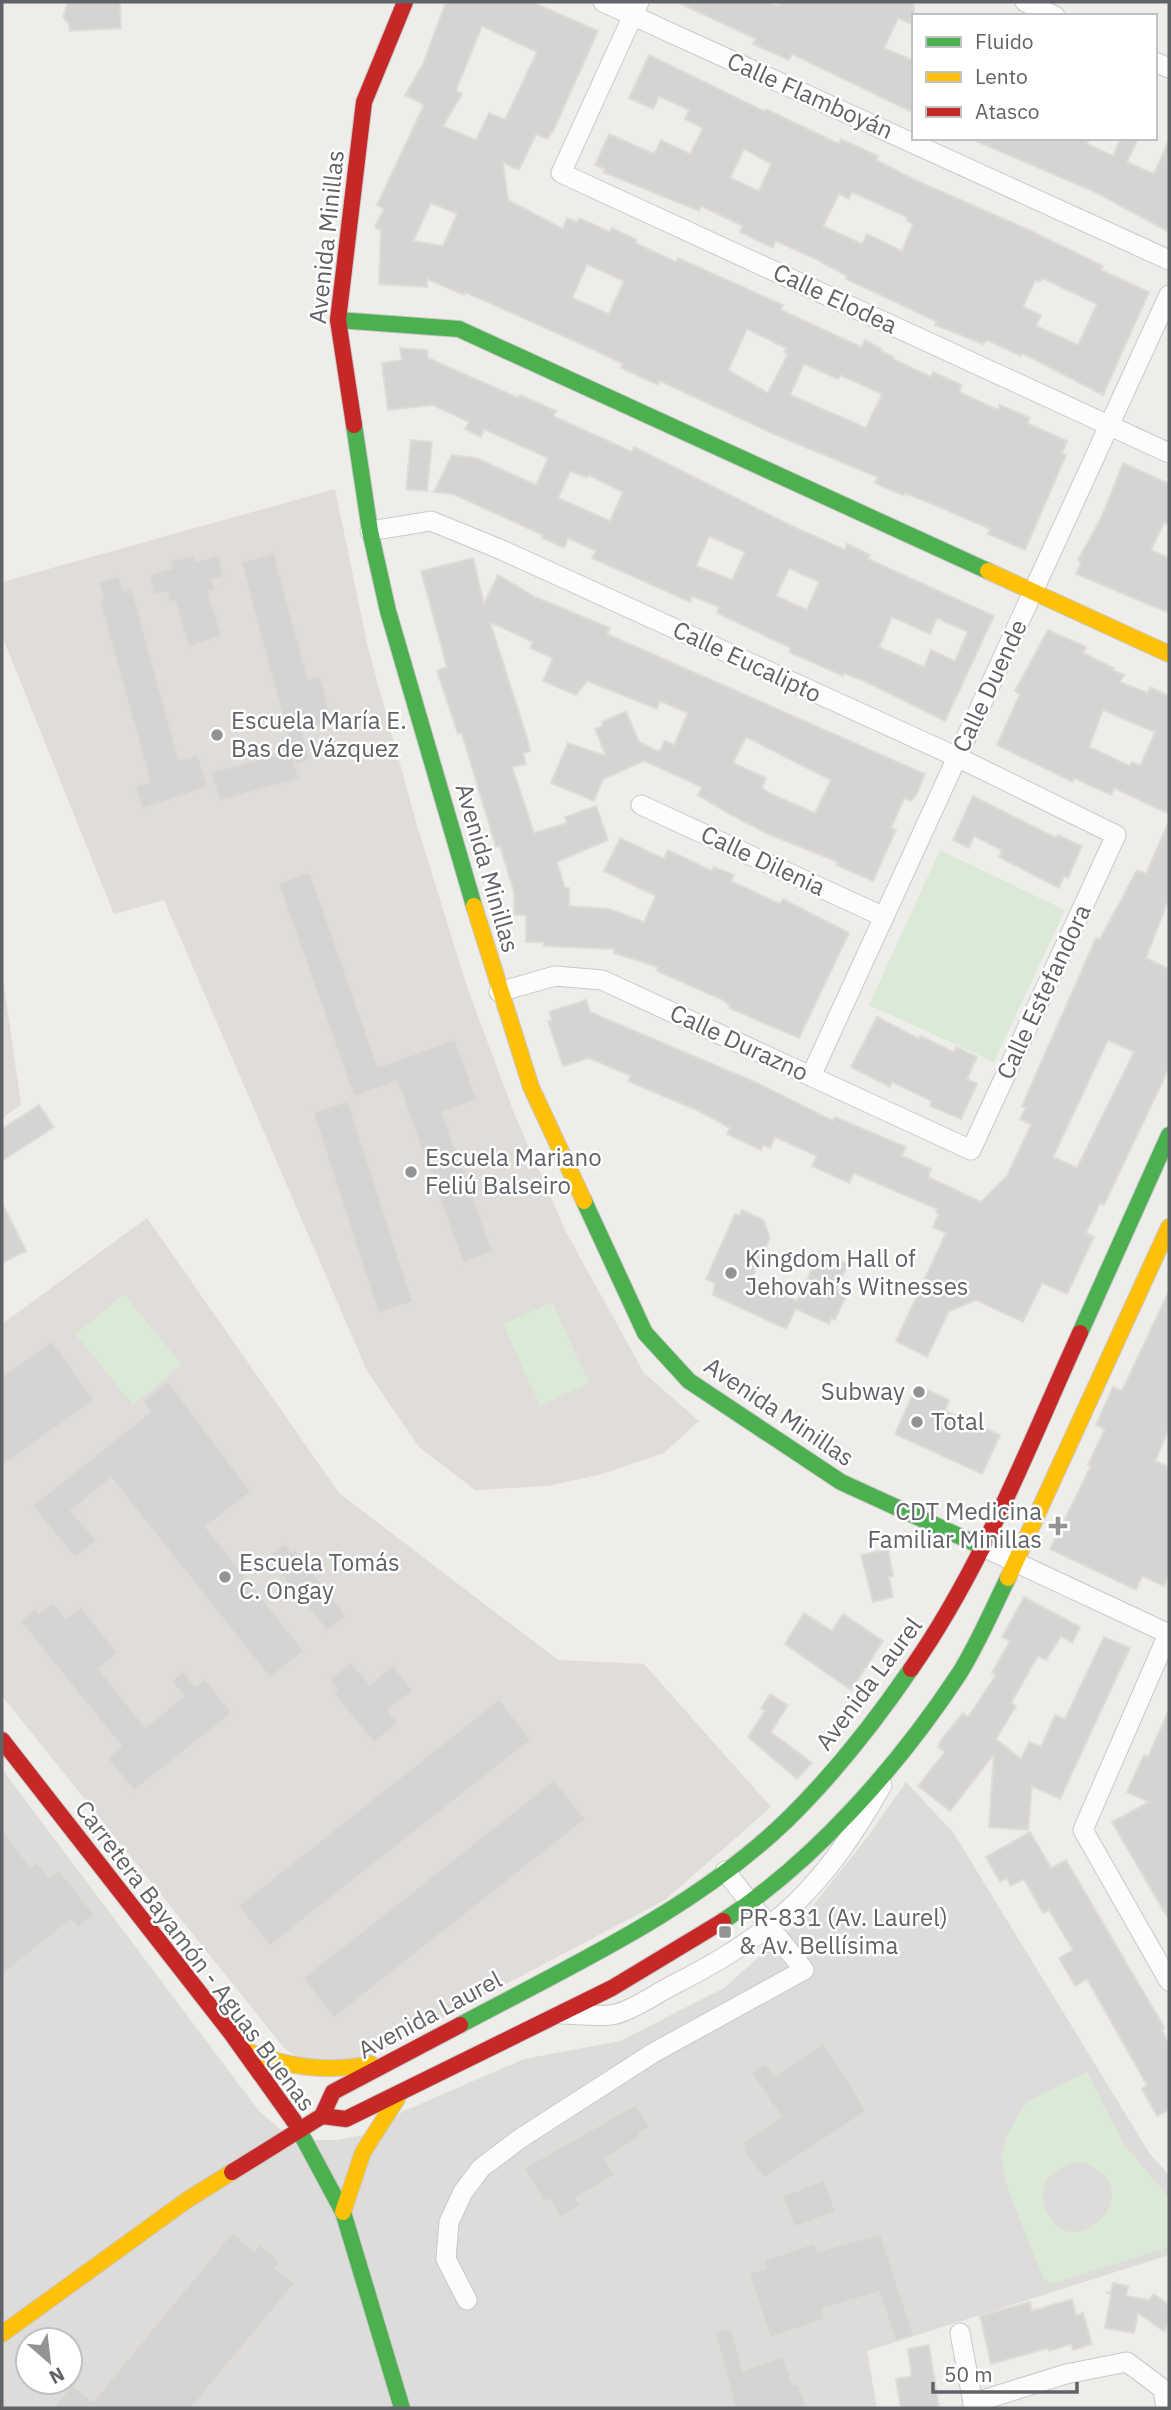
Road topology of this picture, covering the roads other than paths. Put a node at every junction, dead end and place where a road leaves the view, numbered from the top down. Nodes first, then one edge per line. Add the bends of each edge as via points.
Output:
1 (405, 2) edge
2 (603, 2) edge
3 (1025, 2) edge
4 (636, 9) edge
5 (1051, 14) edge
6 (912, 139) edge
7 (914, 140) edge
8 (1169, 260) edge
9 (1169, 295) edge
10 (338, 320) junction
11 (1109, 425) junction
12 (1169, 453) edge
13 (370, 531) junction
14 (1033, 592) junction
15 (1169, 654) edge
16 (957, 757) junction
17 (641, 805) dead end
18 (1116, 835) joint
19 (884, 917) junction
20 (499, 992) junction
21 (811, 1076) junction
22 (1169, 1135) edge
23 (971, 1150) joint
24 (1169, 1227) edge
25 (983, 1547) junction
26 (1016, 1563) junction
27 (1169, 1633) edge
28 (2, 1740) edge
29 (896, 1761) junction
30 (725, 1871) junction
31 (752, 1902) junction
32 (772, 1927) junction
33 (1169, 1981) edge
34 (554, 2014) junction
35 (244, 2050) junction
36 (397, 2059) junction
37 (404, 2090) junction
38 (322, 2116) junction
39 (300, 2132) junction
40 (343, 2212) junction
41 (467, 2300) dead end
42 (960, 2333) dead end
43 (2, 2334) edge
44 (973, 2405) edge
45 (402, 2408) edge
46 (1167, 2408) edge

1 - 10 main road, Avenida Minillas via 364,102
2 - 4 street, Calle Flamboyán
3 - 5 street
4 - 6 street, Calle Flamboyán
4 - 11 street, Calle Elodea via 561,173
7 - 8 street, Calle Flamboyán
9 - 11 street, Calle Duende
10 - 13 main road, Avenida Minillas
10 - 14 main road via 459,329
11 - 12 street, Calle Elodea
11 - 14 street, Calle Duende
13 - 16 street, Calle Eucalipto via 431,521
13 - 20 main road, Avenida Minillas via 388,611
14 - 15 main road
14 - 16 street, Calle Duende
16 - 18 street, Calle Eucalipto
16 - 19 street, Calle Duende
17 - 19 street, Calle Dilenia
18 - 23 street, Calle Estefandora
19 - 21 street, Calle Duende
20 - 21 street, Calle Durazno via 555,976 602,980
20 - 25 main road, Avenida Minillas via 531,1087 645,1333 688,1381 841,1482
21 - 23 street, Calle Durazno
22 - 25 main road, Avenida Laurel
24 - 26 main road
25 - 26 street
25 - 30 main road, Avenida Laurel via 939,1629 866,1735 786,1821
26 - 27 street
26 - 29 main road via 960,1672
27 - 33 street via 1083,1830
28 - 35 main road, Carretera Bayamón - Aguas Buenas
29 - 31 main road via 801,1860
29 - 32 street via 858,1828 811,1891
30 - 31 street
30 - 36 main road, Avenida Laurel via 652,1920
31 - 32 street
31 - 34 main road via 661,1961
32 - 34 street via 705,1969 615,2014
32 - 41 street via 804,1970 653,2053 481,2168 449,2222 446,2259
34 - 37 main road
35 - 36 main road via 305,2071 350,2069
35 - 39 main road, Carretera Bayamón - Aguas Buenas
36 - 38 main road, Avenida Laurel via 333,2092
37 - 38 main road via 346,2119
37 - 40 main road via 360,2153
38 - 39 main road, Avenida Laurel
39 - 40 main road, Carretera Bayamón - Aguas Buenas
39 - 43 main road, Avenida Laurel via 187,2200
40 - 45 main road, Carretera Bayamón - Aguas Buenas
42 - 44 street
44 - 46 street via 1066,2374 1127,2362 1163,2389

